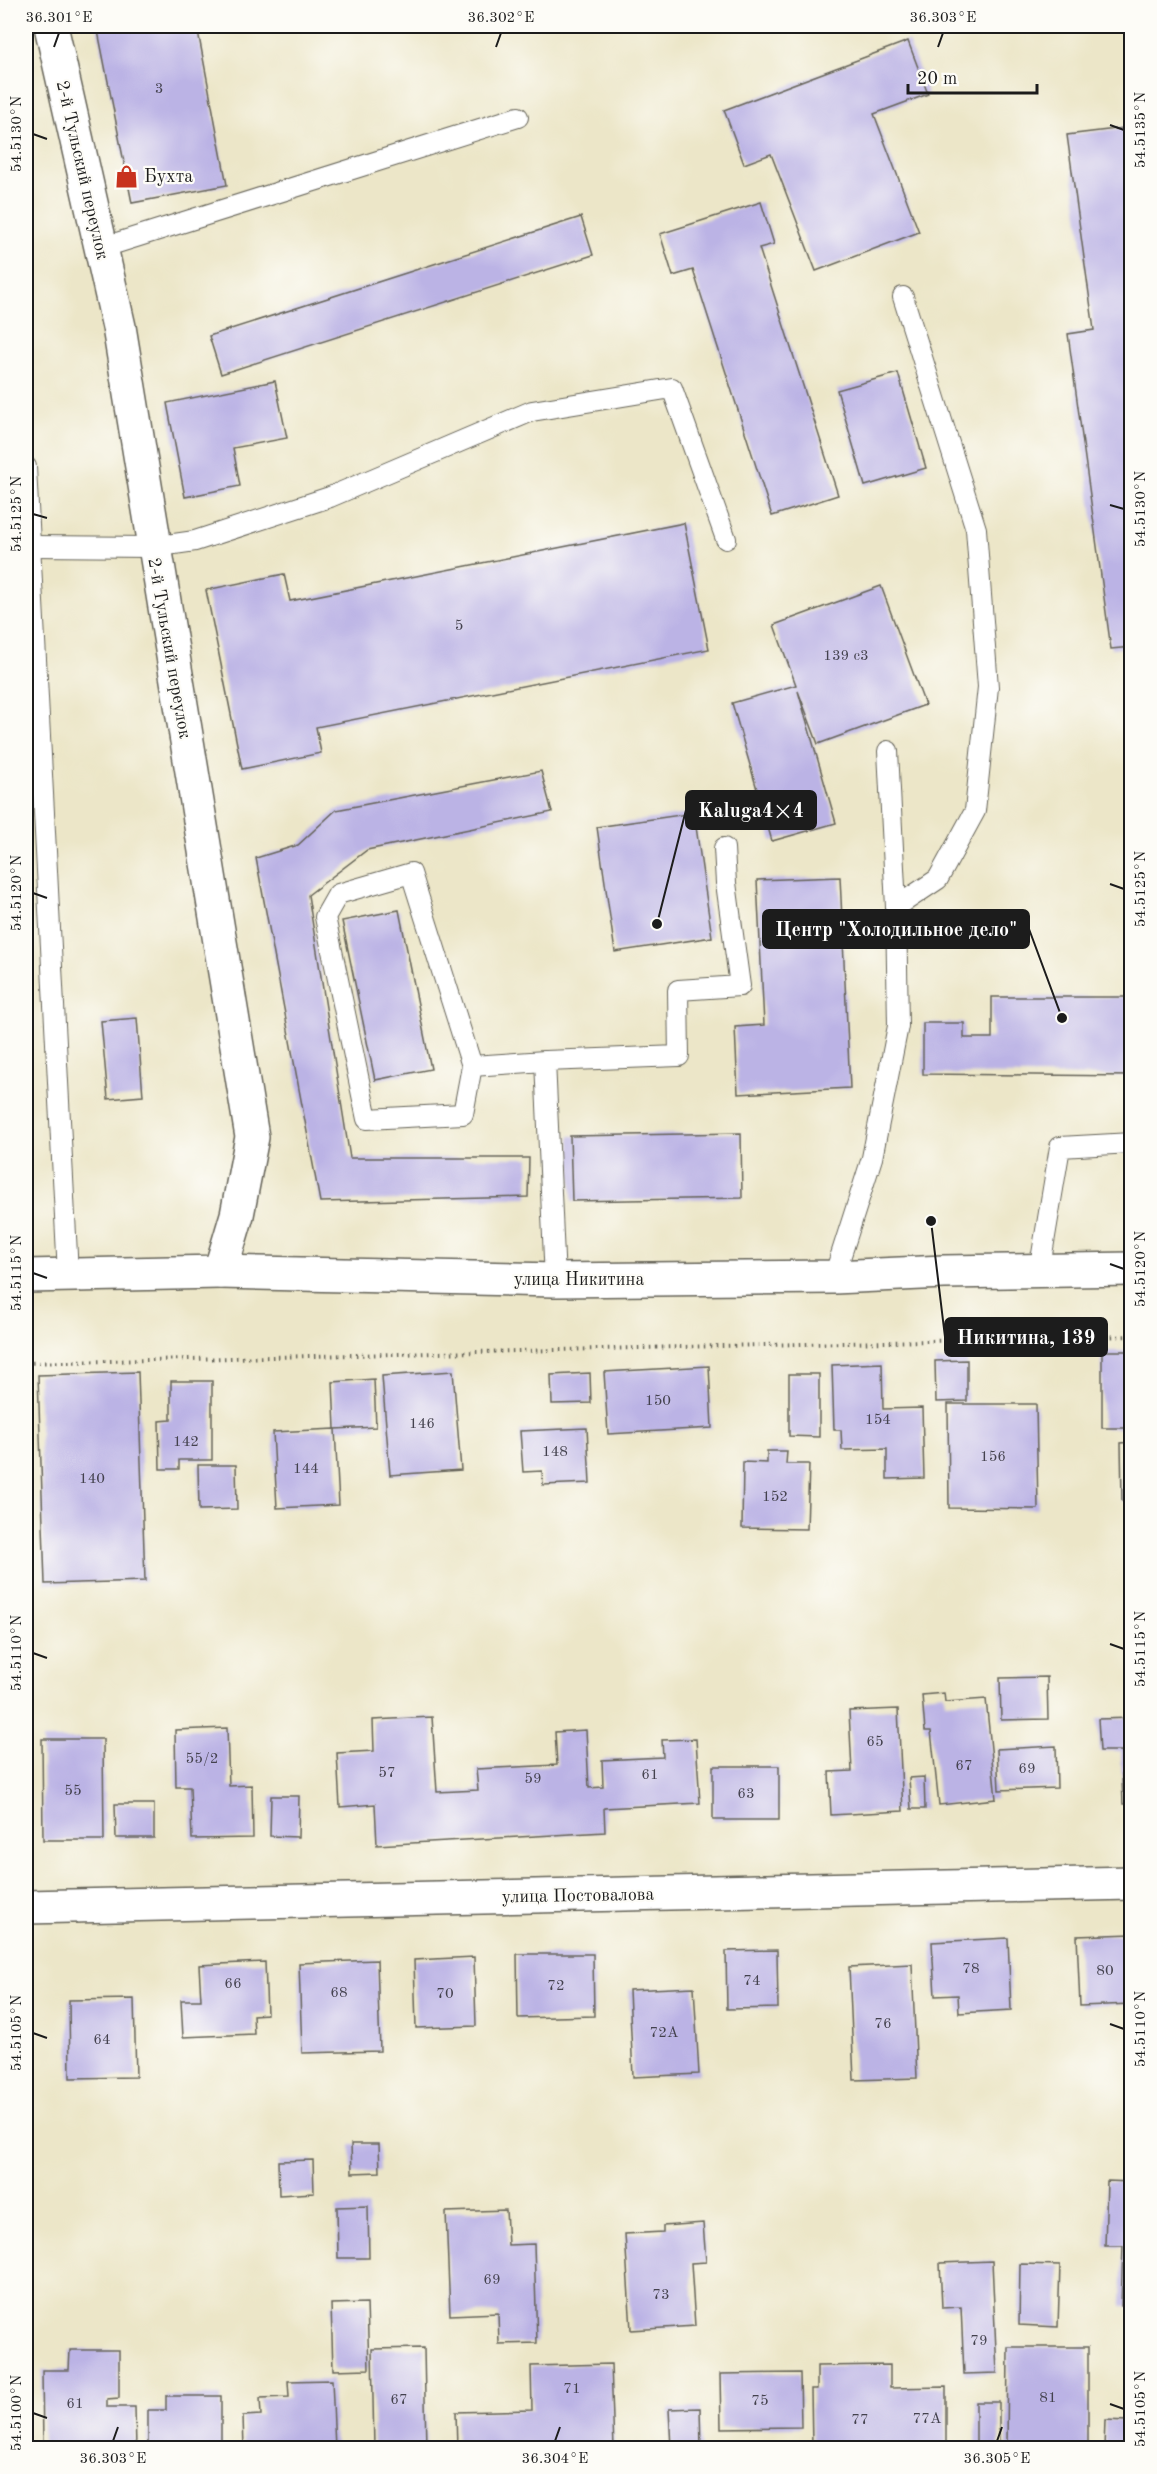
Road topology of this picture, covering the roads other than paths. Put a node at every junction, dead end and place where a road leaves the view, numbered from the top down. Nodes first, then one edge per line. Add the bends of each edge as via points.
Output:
1 (51, 26) edge
2 (518, 117) dead end
3 (101, 248) junction
4 (903, 297) dead end
5 (26, 467) edge
6 (726, 539) dead end
7 (31, 546) junction
8 (153, 547) junction
9 (32, 729) edge
10 (888, 751) dead end
11 (724, 848) dead end
12 (896, 907) junction
13 (545, 1061) junction
14 (472, 1066) junction
15 (1131, 1143) edge
16 (1131, 1269) edge
17 (220, 1272) junction
18 (1039, 1272) junction
19 (68, 1274) junction
20 (26, 1276) edge
21 (834, 1277) junction
22 (555, 1280) junction
23 (1131, 1883) edge
24 (26, 1907) edge

1 - 3 street, 2-й Тульский переулок
2 - 3 lane
3 - 8 street, 2-й Тульский переулок via 118,327
4 - 12 lane via 976,529 988,687 975,811 938,879
5 - 7 lane
6 - 8 lane via 672,388 532,411 330,497 195,541
7 - 8 lane
7 - 9 lane
8 - 17 street, 2-й Тульский переулок via 252,1137 237,1215
9 - 19 lane
10 - 12 lane
11 - 13 lane via 740,986 678,990 679,1056
12 - 21 lane via 898,1026 872,1158
13 - 14 lane
13 - 22 lane
14 - 14 lane via 411,873 338,894 325,917 367,1119 464,1114
15 - 18 lane via 1060,1147
16 - 18 street, улица Никитина
17 - 19 street, улица Никитина
17 - 22 street, улица Никитина
18 - 21 street, улица Никитина
19 - 20 street, улица Никитина
21 - 22 street, улица Никитина
23 - 24 street, улица Постовалова

